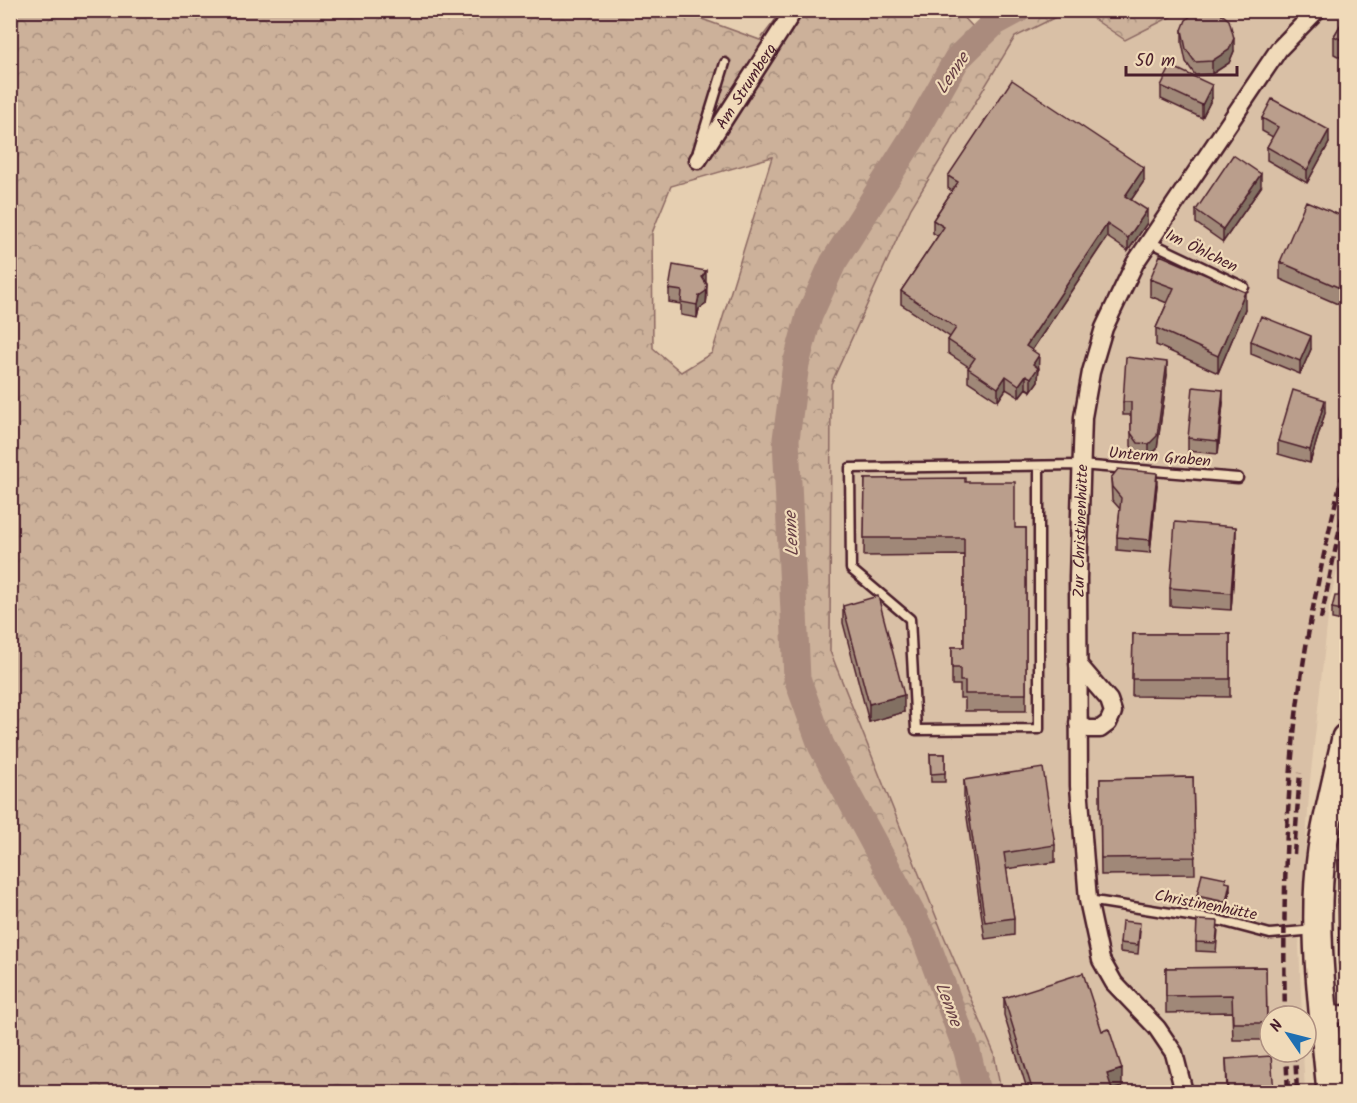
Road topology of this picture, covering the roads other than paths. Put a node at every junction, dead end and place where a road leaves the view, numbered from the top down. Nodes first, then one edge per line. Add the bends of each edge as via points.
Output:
1 (794, 10) edge
2 (1317, 10) edge
3 (725, 63) dead end
4 (698, 160) joint
5 (1148, 240) junction
6 (1244, 286) dead end
7 (1080, 465) junction
8 (1039, 466) junction
9 (1238, 478) dead end
10 (1078, 664) junction
11 (1078, 723) junction
12 (1347, 738) edge
13 (1088, 900) junction
14 (1318, 930) junction
15 (1336, 1014) edge
16 (1184, 1092) edge
17 (1331, 1092) edge

1 - 4 street, Am Strumberg
2 - 5 street, Zur Christinenhütte via 1279,49
3 - 4 lane via 698,148
5 - 6 lane, Im Öhlchen
5 - 7 street, Zur Christinenhütte via 1104,328 1083,417
7 - 8 lane, Unterm Graben
7 - 9 lane, Unterm Graben
7 - 10 street, Zur Christinenhütte
8 - 8 lane, Unterm Graben via 850,468 851,569 910,619 916,730 1039,729
10 - 11 street, Zur Christinenhütte
10 - 11 street via 1109,700 1113,712 1100,729 1088,729
11 - 13 street, Zur Christinenhütte
12 - 14 main road via 1322,850
13 - 14 lane, Christinenhütte via 1221,921 1270,934
13 - 16 street, Zur Christinenhütte via 1101,960 1114,983 1157,1028 1174,1053
14 - 15 main road
15 - 17 main road

